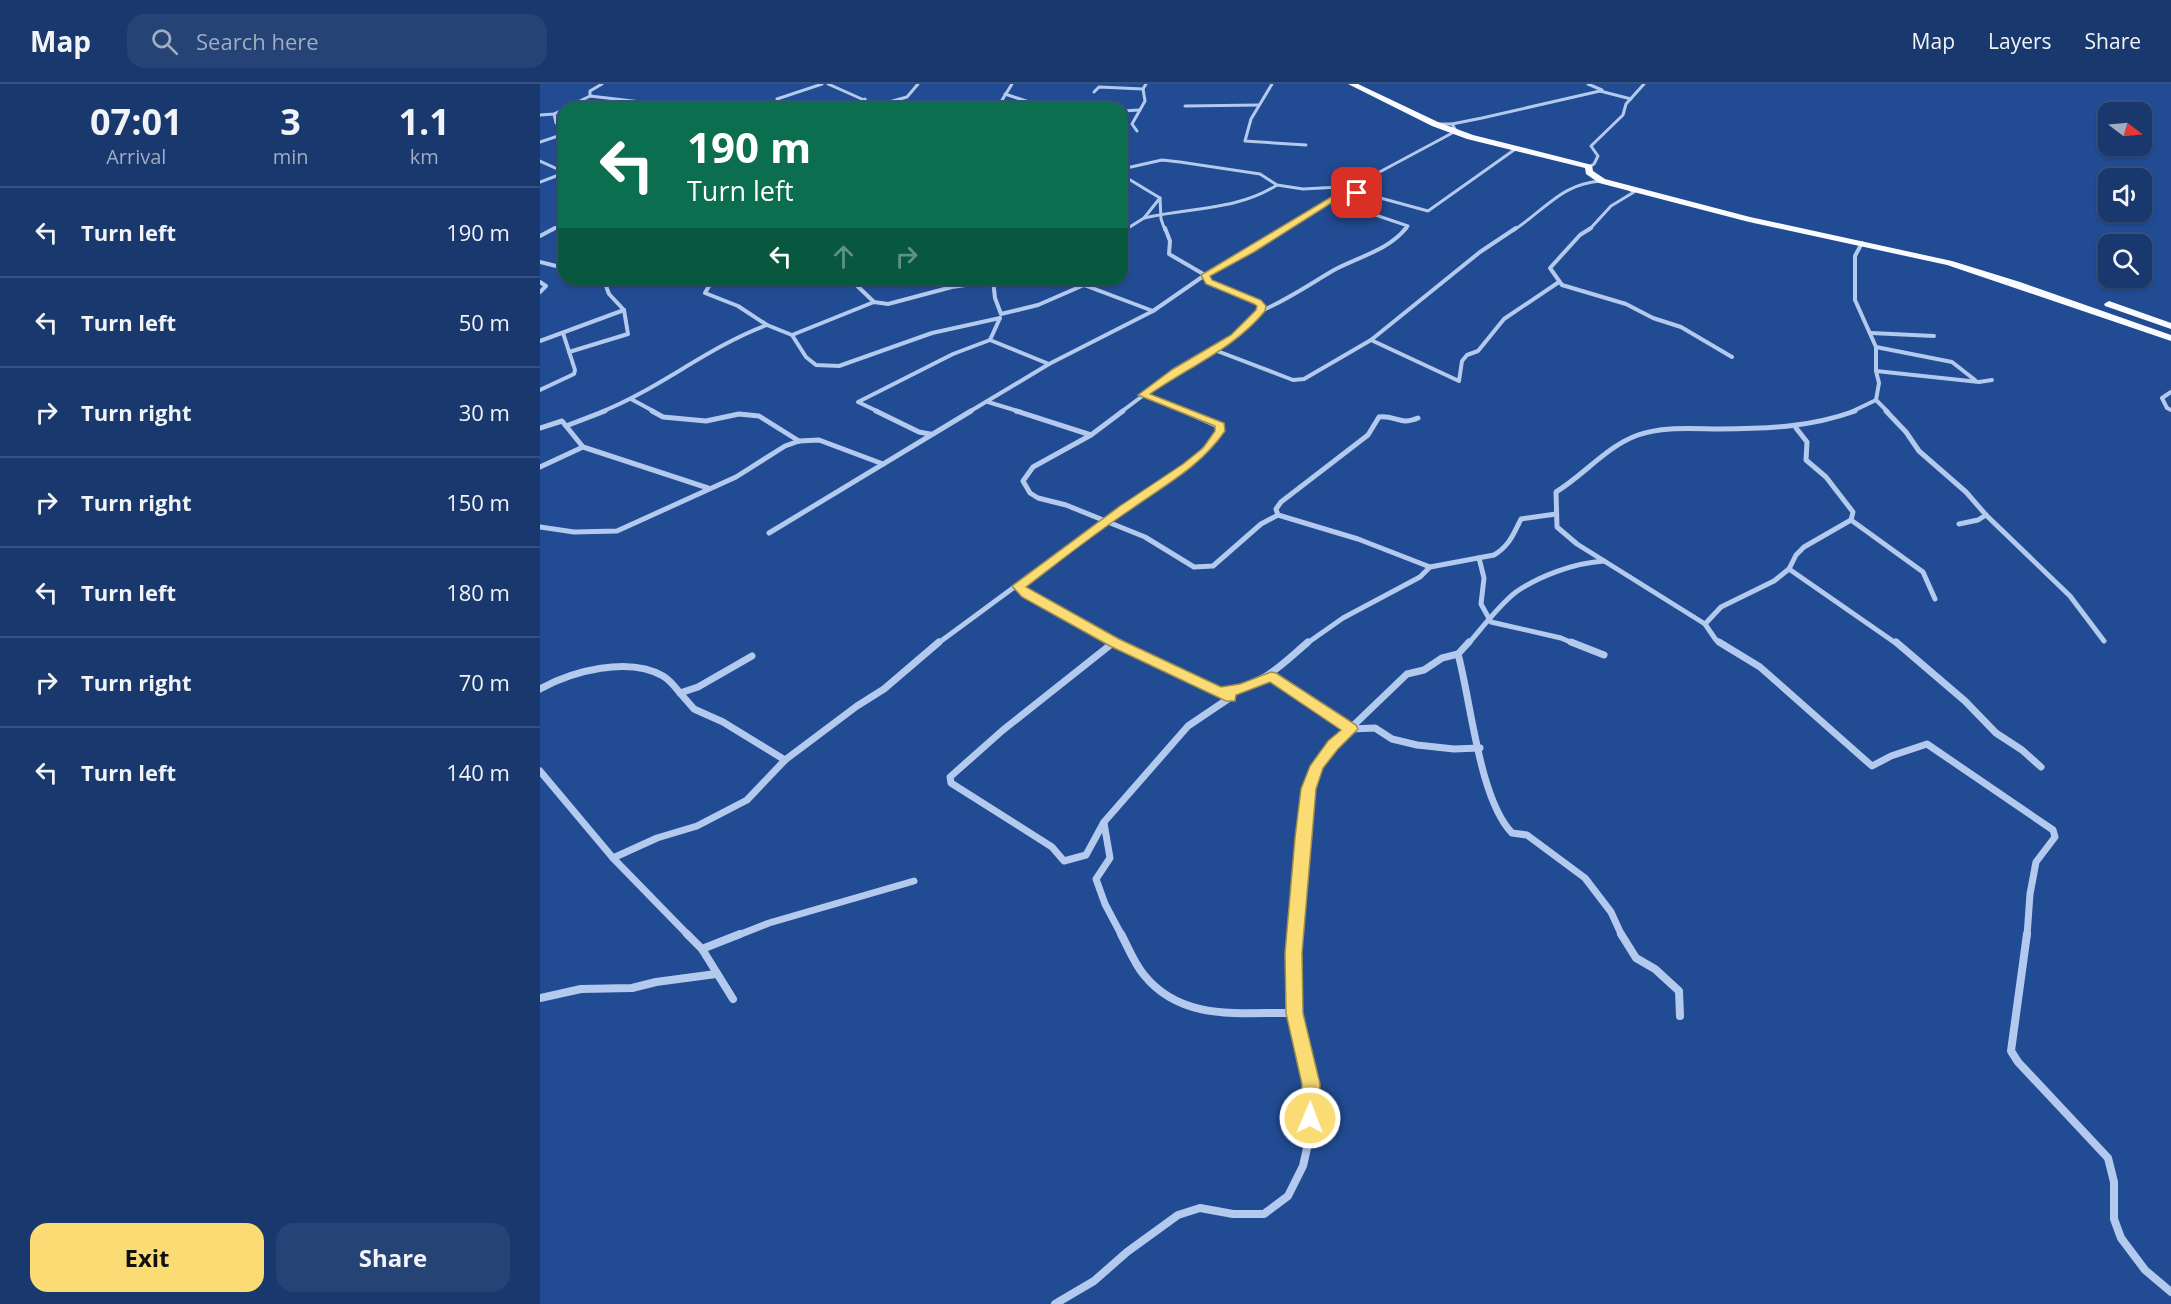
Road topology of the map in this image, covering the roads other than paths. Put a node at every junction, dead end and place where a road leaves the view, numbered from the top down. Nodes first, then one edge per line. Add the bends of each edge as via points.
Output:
1 (602, 84) edge
2 (822, 84) edge
3 (828, 84) edge
4 (918, 84) edge
5 (1011, 84) edge
6 (1146, 84) edge
7 (1272, 84) edge
8 (1352, 84) edge
9 (1588, 84) edge
10 (1644, 84) edge
11 (1143, 89) junction
12 (1606, 91) junction
13 (1094, 92) dead end
14 (1005, 94) junction
15 (590, 96) junction
16 (777, 99) dead end
17 (865, 99) junction
18 (1631, 99) junction
19 (575, 102) edge
20 (641, 102) edge
21 (860, 102) edge
22 (872, 102) edge
23 (889, 102) edge
24 (1001, 102) edge
25 (1029, 102) edge
26 (1259, 105) junction
27 (1185, 106) dead end
28 (1140, 110) junction
29 (1128, 111) edge
30 (558, 112) edge
31 (554, 114) junction
32 (540, 115) edge
33 (558, 124) edge
34 (1454, 128) junction
35 (1137, 131) dead end
36 (558, 136) edge
37 (540, 142) edge
38 (1306, 145) dead end
39 (1514, 150) junction
40 (540, 161) edge
41 (1128, 168) edge
42 (558, 170) edge
43 (1589, 170) junction
44 (558, 175) edge
45 (1128, 178) edge
46 (1602, 181) junction
47 (540, 182) edge
48 (1277, 185) junction
49 (1628, 188) junction
50 (1346, 190) junction
51 (1160, 198) junction
52 (1331, 200) junction
53 (1161, 213) junction
54 (1144, 218) junction
55 (558, 226) edge
56 (1128, 227) edge
57 (540, 236) edge
58 (1862, 243) junction
59 (540, 262) edge
60 (558, 265) edge
61 (1205, 275) junction
62 (540, 282) edge
63 (1559, 282) junction
64 (2046, 283) dead end
65 (606, 285) edge
66 (712, 285) edge
67 (856, 285) edge
68 (964, 285) edge
69 (994, 285) edge
70 (1084, 285) joint
71 (540, 292) edge
72 (2096, 300) dead end
73 (874, 302) junction
74 (624, 310) junction
75 (1153, 311) junction
76 (1261, 311) junction
77 (1001, 316) junction
78 (768, 325) junction
79 (2171, 326) edge
80 (563, 333) junction
81 (1872, 333) junction
82 (792, 335) junction
83 (1934, 336) dead end
84 (2171, 338) edge
85 (990, 340) junction
86 (1371, 340) junction
87 (540, 341) edge
88 (1876, 346) junction
89 (1212, 349) junction
90 (569, 352) junction
91 (1732, 357) dead end
92 (1049, 364) junction
93 (1876, 371) junction
94 (1992, 380) dead end
95 (1979, 382) junction
96 (540, 390) edge
97 (2171, 392) edge
98 (1143, 395) junction
99 (631, 399) junction
100 (1876, 400) junction
101 (988, 402) junction
102 (2171, 410) edge
103 (1418, 418) dead end
104 (566, 426) junction
105 (540, 428) edge
106 (1796, 428) junction
107 (931, 434) junction
108 (1091, 435) junction
109 (799, 441) junction
110 (583, 447) junction
111 (882, 464) junction
112 (540, 467) edge
113 (708, 488) junction
114 (1556, 513) junction
115 (1278, 515) junction
116 (1986, 515) junction
117 (1851, 520) junction
118 (1107, 523) junction
119 (1959, 524) dead end
120 (540, 527) edge
121 (769, 533) dead end
122 (1479, 558) junction
123 (1604, 561) junction
124 (1430, 567) junction
125 (1789, 569) junction
126 (1018, 586) junction
127 (1935, 599) dead end
128 (1491, 622) junction
129 (1706, 624) junction
130 (2104, 641) dead end
131 (1114, 642) junction
132 (1458, 654) junction
133 (1605, 655) dead end
134 (752, 656) dead end
135 (1271, 676) junction
136 (540, 689) edge
137 (680, 693) junction
138 (1231, 698) junction
139 (1351, 729) junction
140 (1480, 748) junction
141 (785, 760) junction
142 (2041, 767) dead end
143 (540, 771) edge
144 (1104, 822) junction
145 (613, 858) junction
146 (914, 881) dead end
147 (702, 950) junction
148 (716, 974) junction
149 (540, 998) edge
150 (733, 999) dead end
151 (1294, 1013) junction
152 (1680, 1016) dead end
153 (2171, 1292) edge
154 (1055, 1304) edge

1 - 15 street via 590,91
2 - 16 street
3 - 17 street
4 - 23 street via 907,97
5 - 14 street
6 - 11 street
7 - 26 street
8 - 34 main road via 1435,124
9 - 12 street
10 - 18 street
11 - 13 street via 1099,87
11 - 28 street via 1145,101
12 - 18 street
12 - 34 street
14 - 24 street
14 - 25 street
15 - 19 street
15 - 20 street
17 - 21 street
17 - 22 street
18 - 43 street via 1623,115 1591,146 1598,156
26 - 27 street
26 - 38 street via 1245,141
28 - 29 street
28 - 35 street via 1132,124
30 - 31 street
31 - 32 street
31 - 33 street
34 - 39 main road
34 - 50 street
36 - 37 street
39 - 43 main road
39 - 50 street via 1428,211
40 - 42 street
41 - 48 street via 1171,161 1260,174
43 - 46 main road
43 - 64 main road via 1755,212 1955,255
44 - 47 street
45 - 51 street
46 - 49 main road
46 - 86 street via 1584,182 1560,193
48 - 50 street
48 - 53 street via 1258,198 1235,205
49 - 58 main road
49 - 63 street via 1634,192 1611,206 1550,268
50 - 52 street
51 - 53 street
51 - 54 street
52 - 61 street
52 - 76 street via 1408,226 1393,240 1334,270 1299,294
53 - 54 street
53 - 61 street via 1170,241 1169,254
54 - 56 street
55 - 57 street
58 - 81 street via 1855,256 1855,300
58 - 84 main road via 2006,280
59 - 60 street
61 - 75 street
61 - 76 street via 1209,282 1258,302
62 - 71 street via 546,286
63 - 86 street via 1504,319 1478,351 1467,355 1459,381
63 - 91 street via 1681,327
65 - 74 street
66 - 78 street via 705,293 738,306
67 - 73 street
68 - 73 street via 888,304
69 - 77 street
70 - 75 street
70 - 77 street
72 - 79 main road
73 - 82 street
74 - 80 street
74 - 90 street via 628,334
75 - 92 street
76 - 89 street via 1234,337
77 - 82 street via 932,333 827,368 806,357
77 - 85 street
78 - 82 street
78 - 99 street via 742,333
80 - 87 street
80 - 90 street
81 - 83 street
81 - 88 street
85 - 92 street
85 - 107 street via 953,354 858,402
86 - 89 street via 1299,381
88 - 93 street
88 - 95 street via 1952,362
89 - 98 street
90 - 96 street via 574,374
92 - 101 street
93 - 95 street
93 - 100 street via 1880,383
94 - 95 street
97 - 102 street via 2162,398
98 - 108 street
98 - 118 street via 1221,428 1206,450 1187,466
99 - 104 street
99 - 109 street via 663,417 706,420 739,414 759,416
100 - 106 street via 1852,413
100 - 116 street via 1919,451
101 - 107 street
101 - 108 street
103 - 115 street via 1400,424 1388,417 1378,417 1368,435 1281,502 1275,509
104 - 105 street via 562,422
104 - 110 street
106 - 114 street via 1677,429 1637,435 1556,492
106 - 117 street via 1807,442 1806,460 1826,477 1853,512
107 - 111 street
108 - 118 street via 1033,467 1026,473 1024,486 1038,498
109 - 111 street via 819,440
109 - 113 street via 784,446 736,477
110 - 112 street
110 - 113 street
111 - 121 street
113 - 120 street via 617,531 574,532
114 - 122 street via 1521,519 1508,546
114 - 123 street via 1557,527
115 - 118 street via 1261,524 1213,566 1194,567 1145,537
115 - 124 street via 1358,539
116 - 119 street
116 - 130 street via 2070,596
117 - 125 street via 1804,547
117 - 127 street via 1923,572
118 - 126 street
122 - 124 street
122 - 128 street via 1484,578 1481,604
123 - 128 street via 1586,562 1515,593
123 - 129 street
124 - 135 street via 1420,577 1319,634
125 - 129 street via 1774,582 1721,607
125 - 142 street via 1892,639 1996,733
126 - 131 street
126 - 141 street
128 - 132 street
128 - 133 street via 1561,638
129 - 153 street via 1716,640 1760,667 1872,766 1927,744 2053,830 2055,837 2036,862 2011,1051 2108,1158 2114,1176 2116,1229 2151,1279
131 - 138 street
131 - 144 street via 950,777 951,783 1052,847 1065,861 1086,855
132 - 139 street via 1407,674
132 - 140 street
134 - 137 street
135 - 138 street via 1241,689 1226,690
135 - 139 street
136 - 137 street via 588,669 611,668 651,671 665,677
137 - 141 street via 694,709
138 - 144 street via 1188,726
139 - 140 street via 1375,728 1392,739 1417,745
139 - 151 street via 1317,766 1309,789 1293,953
140 - 152 street via 1489,788 1503,823 1516,835 1527,835 1585,878 1611,912 1636,958 1679,991
141 - 145 street via 747,800 697,826 657,838
143 - 145 street
144 - 151 street via 1110,858 1096,879 1105,904 1143,974 1169,999 1202,1011
145 - 147 street
146 - 147 street via 769,923
147 - 148 street
148 - 149 street via 632,988 581,989
148 - 150 street
151 - 154 street via 1311,1084 1310,1135 1303,1166 1288,1196 1264,1214 1200,1208 1178,1215 1094,1281

